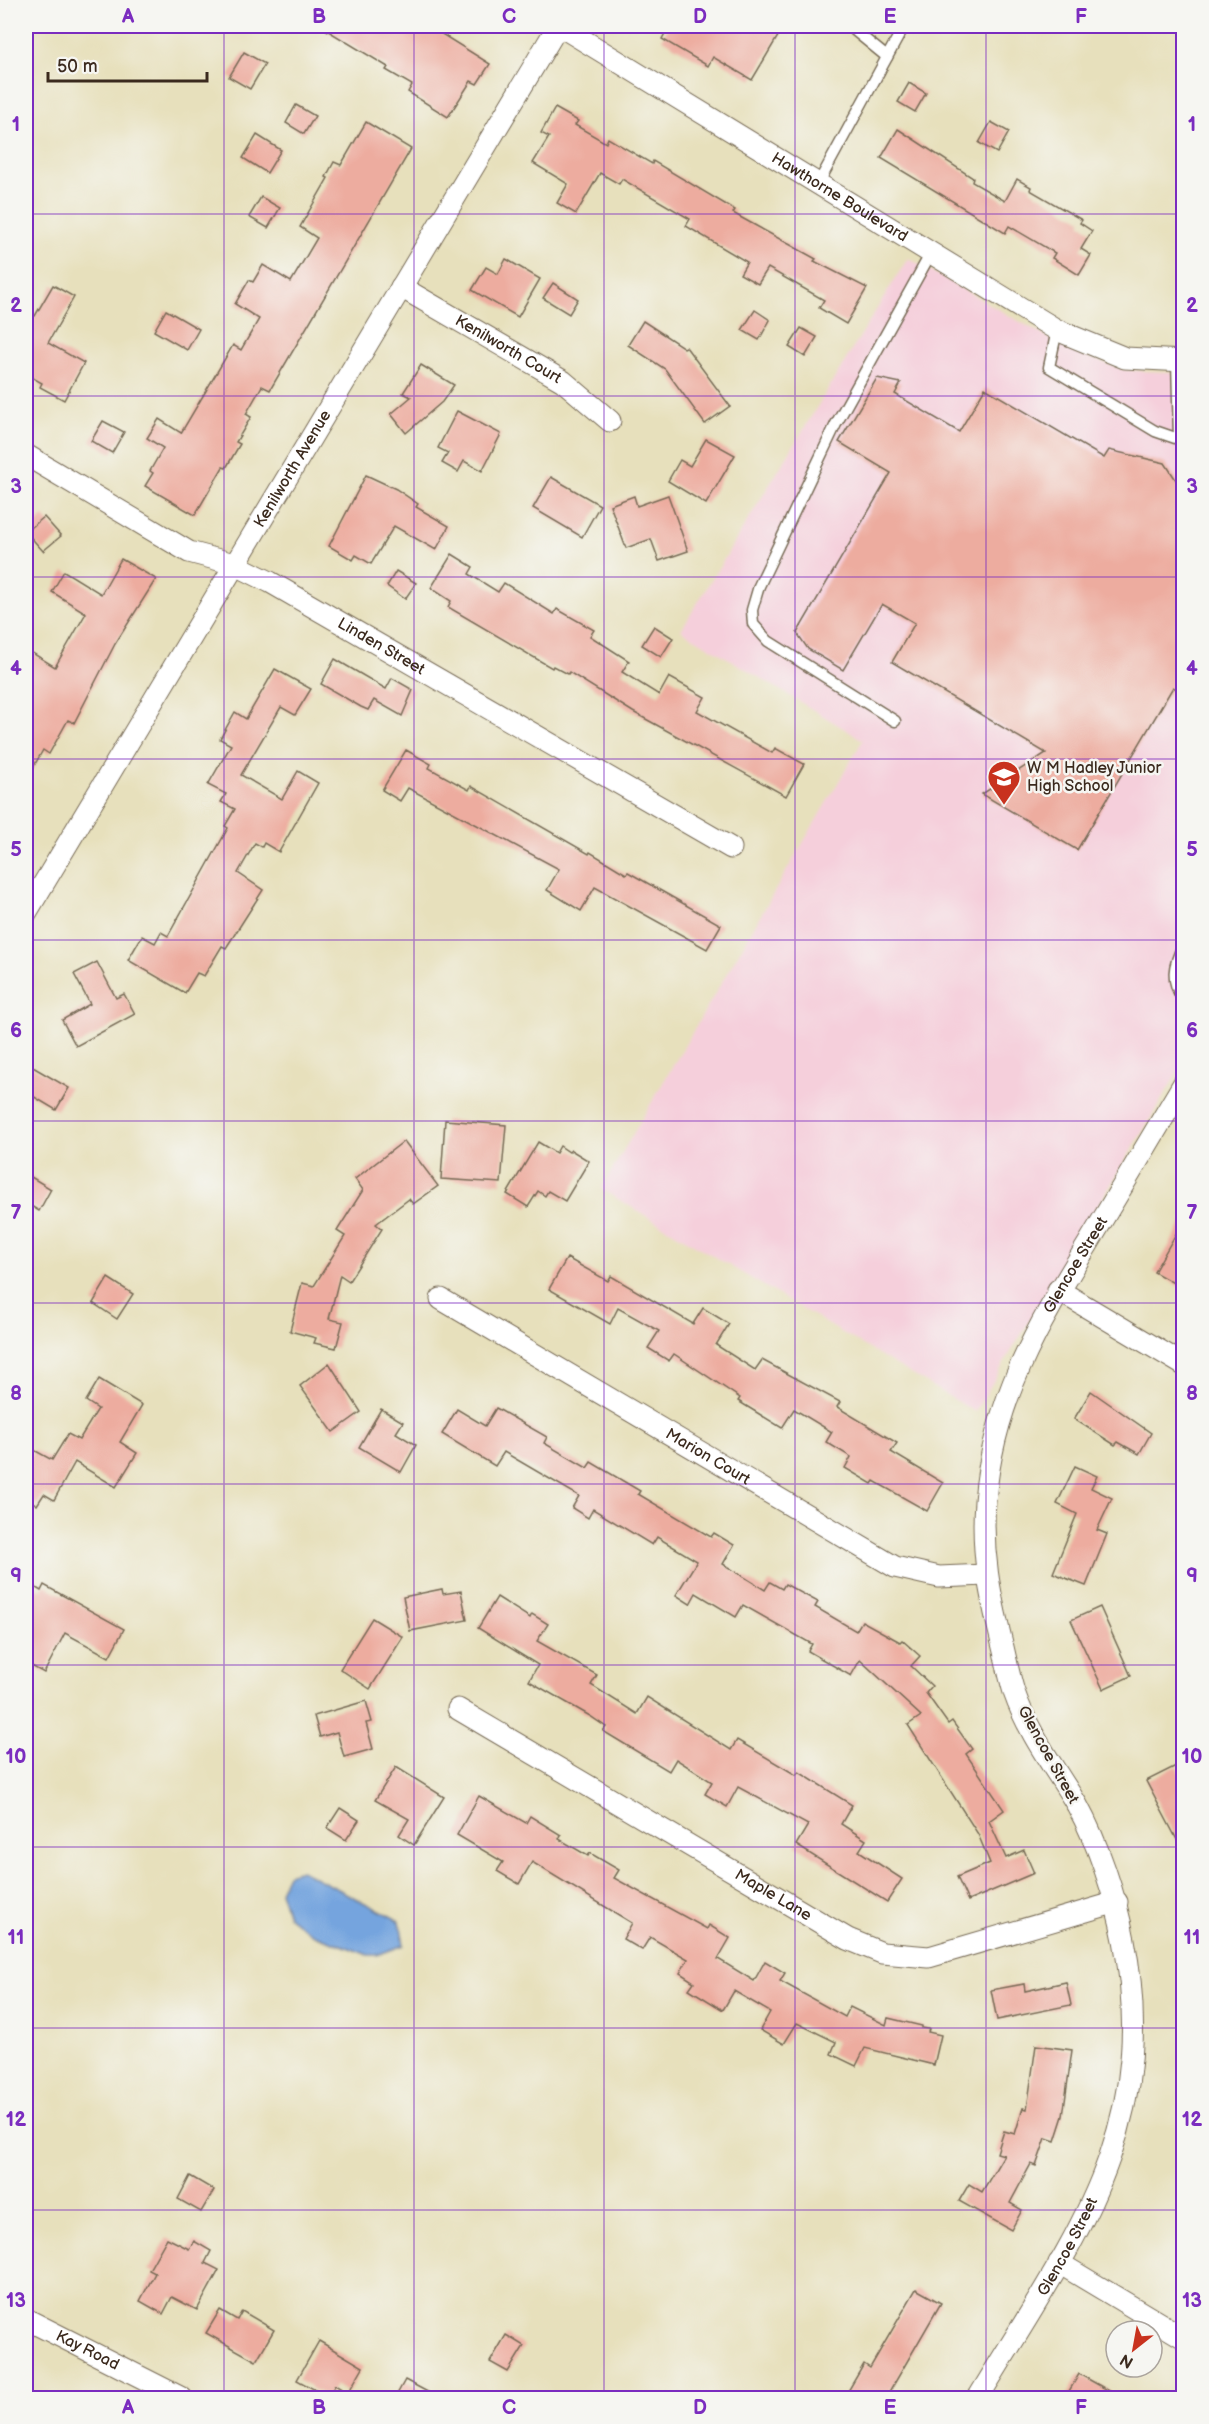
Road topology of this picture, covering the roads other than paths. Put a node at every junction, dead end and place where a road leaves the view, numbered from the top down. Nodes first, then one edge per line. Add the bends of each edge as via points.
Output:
1 (559, 26) edge
2 (849, 26) edge
3 (904, 26) edge
4 (887, 57) junction
5 (818, 184) junction
6 (931, 253) junction
7 (401, 287) junction
8 (1057, 330) junction
9 (1180, 361) edge
10 (610, 421) dead end
11 (1182, 439) edge
12 (26, 455) edge
13 (234, 564) junction
14 (895, 721) dead end
15 (731, 848) dead end
16 (26, 913) edge
17 (1184, 944) edge
18 (1184, 1001) edge
19 (1184, 1083) edge
20 (1058, 1290) junction
21 (441, 1299) dead end
22 (1184, 1365) edge
23 (986, 1575) junction
24 (458, 1709) dead end
25 (1117, 1902) junction
26 (1059, 2264) junction
27 (26, 2319) edge
28 (1184, 2338) edge
29 (182, 2398) edge
30 (978, 2398) edge

1 - 5 street, Hawthorne Boulevard
1 - 7 street, Kenilworth Avenue
2 - 4 lane
3 - 4 lane
4 - 5 lane
5 - 6 street, Hawthorne Boulevard
6 - 8 street, Hawthorne Boulevard
6 - 14 lane via 836,424 759,586 752,610 753,624 768,641
7 - 10 street, Kenilworth Court via 562,381
7 - 13 street, Kenilworth Avenue
8 - 9 street, Hawthorne Boulevard via 1125,358
8 - 11 lane via 1049,367 1155,431
9 - 11 lane
12 - 13 street, Linden Street via 189,552
13 - 15 street, Linden Street
13 - 16 street, Kenilworth Avenue
17 - 18 lane via 1176,960 1173,981
19 - 20 street, Glencoe Street
20 - 22 street
20 - 23 street, Glencoe Street via 1023,1358 997,1423 985,1502
21 - 23 street, Marion Court via 895,1567 939,1577
23 - 25 street, Glencoe Street via 1014,1692 1046,1757 1079,1808
24 - 25 street, Maple Lane via 848,1939 882,1953 928,1957
25 - 26 street, Glencoe Street via 1133,1985 1130,2084 1100,2186
26 - 28 street
26 - 30 street, Glencoe Street
27 - 29 street, Kay Road

